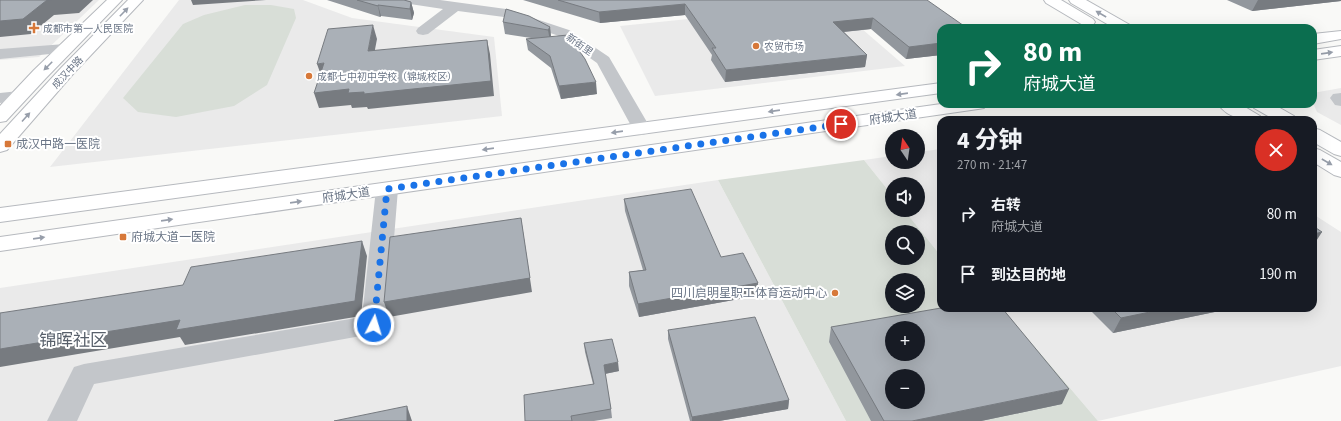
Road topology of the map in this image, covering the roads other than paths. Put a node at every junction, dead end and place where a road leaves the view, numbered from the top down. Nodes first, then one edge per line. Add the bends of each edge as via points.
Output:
1 (115, 0) edge
2 (136, 0) edge
3 (410, 0) edge
4 (1051, 0) edge
5 (1076, 0) edge
6 (455, 6) junction
7 (1091, 24) edge
8 (1118, 24) edge
9 (423, 31) dead end
10 (1341, 35) edge
11 (1317, 38) edge
12 (65, 49) junction
13 (1341, 51) edge
14 (0, 54) edge
15 (1317, 54) edge
16 (937, 89) edge
17 (19, 96) junction
18 (0, 98) edge
19 (950, 108) edge
20 (1234, 108) edge
21 (1267, 108) edge
22 (1247, 116) edge
23 (1281, 116) edge
24 (0, 117) edge
25 (642, 128) junction
26 (1317, 136) edge
27 (0, 146) edge
28 (1341, 150) edge
29 (1317, 156) edge
30 (1341, 171) edge
31 (387, 189) junction
32 (0, 215) edge
33 (0, 244) edge
34 (62, 421) edge

1 - 12 main road, 成汉中路
27 -> 2 main road, 成汉中路
3 - 6 street, 新街里
4 - 7 main road
8 -> 5 main road
6 - 9 street
6 - 25 street, 新街里 via 506,13 564,32 603,60
10 - 11 main road
12 - 14 street
12 -> 17 main road, 成汉中路
15 -> 13 main road
16 -> 25 main road, 府城大道
17 - 18 street
17 - 24 main road, 成汉中路
19 - 31 main road, 府城大道
20 - 22 main road
21 - 23 main road
25 -> 32 main road, 府城大道
26 - 28 main road
29 -> 30 main road
33 -> 31 main road, 府城大道
31 - 34 street via 374,325 84,375

